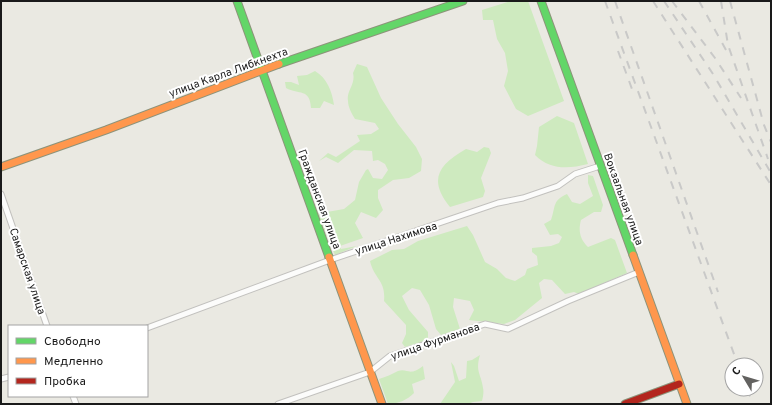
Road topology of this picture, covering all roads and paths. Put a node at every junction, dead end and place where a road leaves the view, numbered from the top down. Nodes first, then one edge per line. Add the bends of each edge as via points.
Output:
1 (237, 1) edge
2 (463, 1) edge
3 (540, 1) edge
4 (261, 70) junction
5 (600, 166) junction
6 (1, 167) edge
7 (1, 194) edge
8 (330, 260) junction
9 (638, 272) junction
10 (47, 325) edge
11 (148, 328) edge
12 (370, 372) junction
13 (679, 384) junction
14 (278, 404) edge
15 (382, 404) edge
16 (625, 404) edge
17 (687, 404) edge

1 - 4 street, Гражданская улица
2 - 4 street, улица Карла Либкнехта
3 - 5 street, Вокзальная улица
4 - 6 street, улица Карла Либкнехта via 106,130
4 - 8 street, Гражданская улица
5 - 8 street, улица Нахимова via 575,174 558,186 523,198 498,203
5 - 9 street, Вокзальная улица
7 - 10 street, Самарская улица
8 - 11 street, улица Нахимова
8 - 12 street, Гражданская улица
9 - 12 street, улица Фурманова via 508,329 485,324 390,356
9 - 13 street, Вокзальная улица
12 - 14 street, улица Фурманова
12 - 15 street, Гражданская улица
13 - 16 street
13 - 17 street, Вокзальная улица

